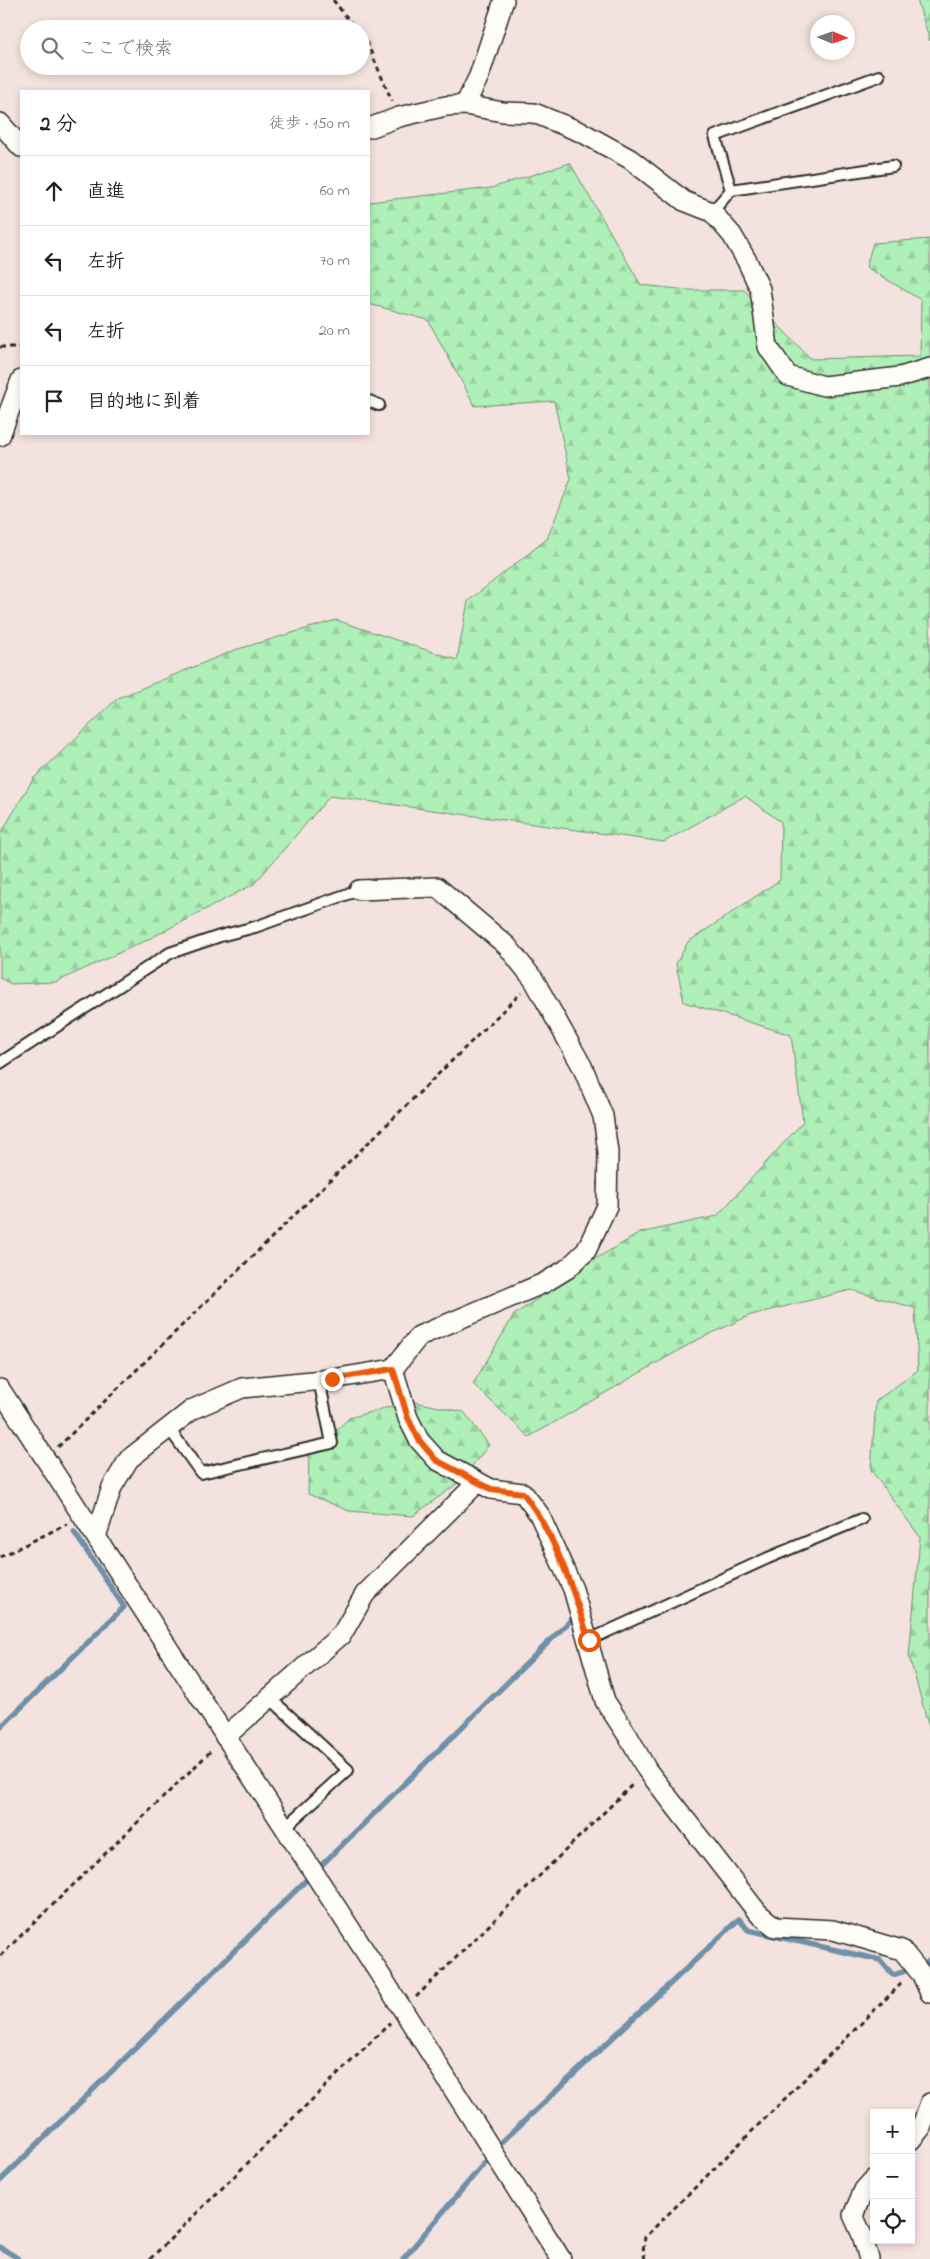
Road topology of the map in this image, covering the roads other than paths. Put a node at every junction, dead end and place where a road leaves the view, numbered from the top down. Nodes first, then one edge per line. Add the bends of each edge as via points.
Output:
1 (504, 0) edge
2 (880, 76) dead end
3 (465, 105) junction
4 (0, 123) edge
5 (370, 128) edge
6 (20, 147) edge
7 (893, 166) dead end
8 (731, 190) junction
9 (712, 212) junction
10 (930, 368) edge
11 (20, 383) edge
12 (0, 436) edge
13 (359, 890) joint
14 (0, 1063) edge
15 (393, 1369) junction
16 (319, 1380) junction
17 (0, 1389) edge
18 (168, 1427) junction
19 (478, 1482) junction
20 (862, 1519) dead end
21 (96, 1537) junction
22 (589, 1640) junction
23 (270, 1698) junction
24 (225, 1737) junction
25 (284, 1828) junction
26 (930, 1993) edge
27 (930, 2103) edge
28 (915, 2135) edge
29 (870, 2183) edge
30 (561, 2259) edge
31 (868, 2259) edge

1 - 3 street via 479,76
2 - 8 lane via 715,136
3 - 5 street via 399,117
3 - 9 street via 503,112 534,112 584,133 630,159 684,201
4 - 6 street
7 - 8 lane
8 - 9 lane
9 - 10 street via 732,235 760,289 768,347 788,376 824,386 900,377
11 - 12 street
13 - 14 lane via 170,953
13 - 15 street via 436,887 507,946 534,980 582,1066 603,1116 608,1152 607,1206 586,1251 567,1269 544,1283 419,1336
15 - 16 street
15 - 19 street via 408,1418 419,1440 436,1460
16 - 18 street via 242,1388 193,1409
16 - 18 lane via 332,1443 201,1473
17 - 21 street
18 - 21 street via 129,1459 112,1487
19 - 22 street via 491,1489 523,1493 539,1514 573,1589
19 - 23 street via 365,1594 342,1634
20 - 22 lane
21 - 24 street
22 - 26 street via 605,1701 647,1770 758,1913 774,1927 833,1930 902,1950 922,1976
23 - 24 street
23 - 25 lane via 348,1770
24 - 25 street
25 - 30 street
27 - 28 street
29 - 31 street via 853,2215

